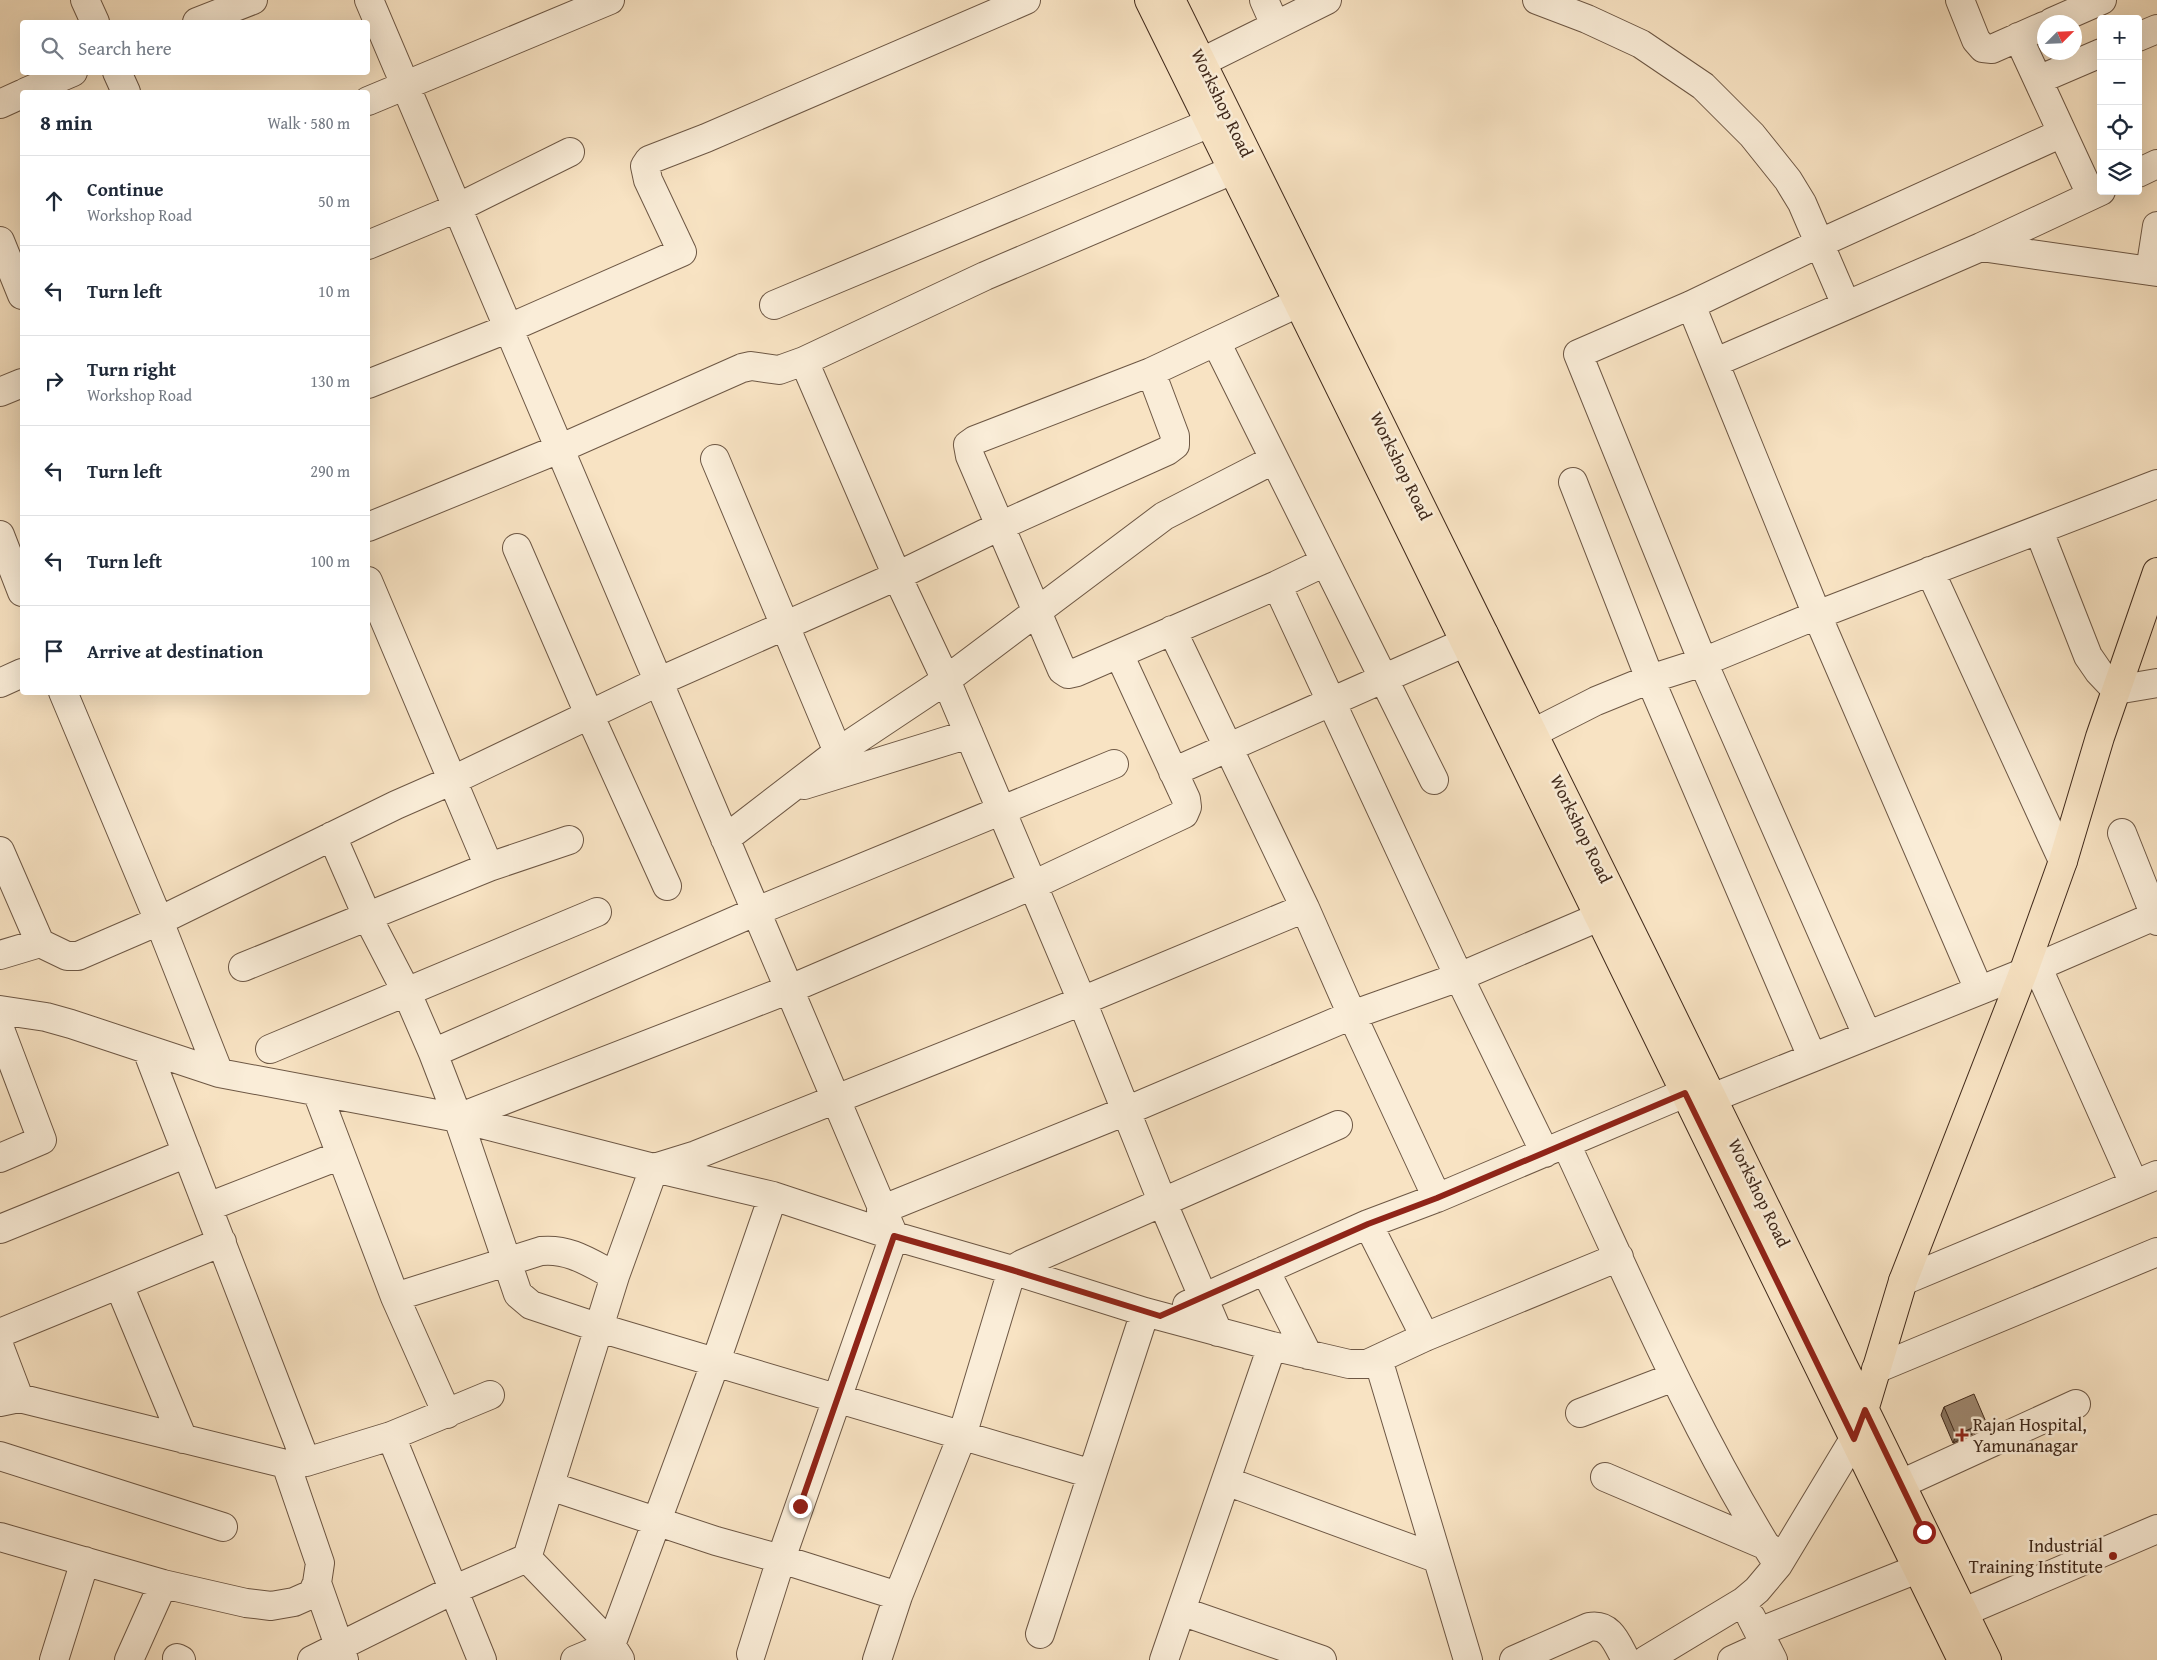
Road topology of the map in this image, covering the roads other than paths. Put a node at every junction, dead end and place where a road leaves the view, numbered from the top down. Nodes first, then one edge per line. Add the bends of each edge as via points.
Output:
1 (85, 0) edge
2 (253, 0) edge
3 (369, 0) edge
4 (610, 0) edge
5 (1026, 0) edge
6 (1149, 0) edge
7 (1172, 0) edge
8 (1264, 0) edge
9 (1327, 0) edge
10 (1537, 0) edge
11 (1960, 0) edge
12 (2102, 0) edge
13 (2068, 15) edge
14 (94, 20) edge
15 (202, 20) edge
16 (1275, 25) junction
17 (2157, 28) edge
18 (2037, 29) edge
19 (2142, 35) edge
20 (2018, 37) junction
21 (2097, 55) edge
22 (1202, 62) junction
23 (66, 75) edge
24 (118, 75) edge
25 (2038, 80) junction
26 (405, 85) junction
27 (31, 90) edge
28 (125, 90) edge
29 (20, 95) edge
30 (370, 100) edge
31 (0, 104) edge
32 (1210, 123) junction
33 (2062, 133) junction
34 (570, 152) dead end
35 (2157, 164) edge
36 (1233, 170) junction
37 (2142, 171) edge
38 (2096, 193) edge
39 (457, 208) junction
40 (2157, 226) edge
41 (9, 243) edge
42 (370, 244) edge
43 (1818, 244) junction
44 (1981, 247) junction
45 (2153, 272) edge
46 (20, 287) edge
47 (1298, 303) junction
48 (774, 305) dead end
49 (1691, 305) junction
50 (1846, 305) junction
51 (507, 328) junction
52 (1216, 342) junction
53 (804, 361) junction
54 (1716, 362) junction
55 (1151, 372) junction
56 (370, 383) edge
57 (20, 385) edge
58 (0, 392) edge
59 (559, 449) junction
60 (715, 459) dead end
61 (1273, 460) junction
62 (1573, 482) dead end
63 (2157, 484) edge
64 (370, 526) edge
65 (1000, 526) junction
66 (2039, 531) junction
67 (6, 534) edge
68 (518, 548) dead end
69 (1325, 562) junction
70 (1930, 571) junction
71 (2157, 572) edge
72 (897, 576) junction
73 (20, 585) edge
74 (1277, 585) junction
75 (370, 586) edge
76 (1038, 611) junction
77 (1817, 615) junction
78 (784, 626) junction
79 (1172, 630) junction
80 (1475, 638) junction
81 (1119, 654) junction
82 (1703, 662) junction
83 (20, 674) edge
84 (1385, 678) junction
85 (1650, 679) junction
86 (946, 680) junction
87 (660, 682) junction
88 (0, 683) edge
89 (2157, 683) edge
90 (2116, 690) junction
91 (63, 695) edge
92 (1331, 702) junction
93 (589, 714) junction
94 (1533, 733) junction
95 (969, 734) junction
96 (1228, 747) junction
97 (838, 752) junction
98 (1114, 764) dead end
99 (1173, 772) junction
100 (453, 780) junction
101 (1434, 780) dead end
102 (792, 789) junction
103 (1002, 812) junction
104 (2122, 833) dead end
105 (332, 836) junction
106 (725, 839) junction
107 (569, 840) dead end
108 (0, 851) edge
109 (2062, 861) junction
110 (489, 867) junction
111 (1033, 885) junction
112 (667, 886) dead end
113 (1304, 908) junction
114 (757, 911) junction
115 (597, 912) dead end
116 (367, 916) junction
117 (1599, 917) junction
118 (2156, 917) edge
119 (159, 921) junction
120 (40, 942) junction
121 (0, 955) edge
122 (243, 967) dead end
123 (2030, 970) junction
124 (1459, 977) junction
125 (790, 988) junction
126 (1979, 990) junction
127 (407, 993) junction
128 (1082, 1001) junction
129 (0, 1010) edge
130 (1352, 1015) junction
131 (0, 1029) edge
132 (1867, 1035) junction
133 (270, 1049) dead end
134 (147, 1050) junction
135 (433, 1053) junction
136 (1812, 1057) junction
137 (220, 1073) junction
138 (317, 1092) junction
139 (1685, 1093) junction
140 (836, 1098) junction
141 (1712, 1098) junction
142 (1126, 1111) junction
143 (458, 1118) junction
144 (1338, 1125) dead end
145 (1556, 1149) junction
146 (187, 1153) junction
147 (341, 1155) junction
148 (0, 1158) edge
149 (654, 1168) junction
150 (2146, 1179) edge
151 (773, 1196) junction
152 (1437, 1198) junction
153 (1162, 1201) junction
154 (208, 1207) junction
155 (881, 1210) junction
156 (1368, 1224) junction
157 (0, 1229) edge
158 (894, 1236) junction
159 (222, 1242) junction
160 (2157, 1252) edge
161 (1619, 1257) junction
162 (507, 1262) junction
163 (1012, 1270) junction
164 (1265, 1270) junction
165 (616, 1276) junction
166 (1903, 1280) junction
167 (119, 1284) junction
168 (395, 1297) junction
169 (1203, 1298) junction
170 (1153, 1314) junction
171 (600, 1328) junction
172 (1218, 1332) junction
173 (0, 1333) edge
174 (1425, 1337) junction
175 (1272, 1346) junction
176 (0, 1348) edge
177 (1308, 1354) junction
178 (1378, 1358) junction
179 (716, 1361) junction
180 (1876, 1369) junction
181 (1674, 1377) junction
182 (490, 1395) dead end
183 (10, 1400) edge
184 (838, 1400) junction
185 (2076, 1404) dead end
186 (1865, 1410) junction
187 (1580, 1413) dead end
188 (447, 1414) junction
189 (391, 1436) junction
190 (962, 1436) junction
191 (183, 1439) junction
192 (1854, 1439) junction
193 (0, 1456) edge
194 (296, 1463) junction
195 (1092, 1474) junction
196 (1605, 1477) dead end
197 (1226, 1481) junction
198 (1901, 1484) junction
199 (550, 1486) junction
200 (658, 1522) junction
201 (223, 1527) dead end
202 (2157, 1529) edge
203 (0, 1537) edge
204 (1773, 1555) junction
205 (527, 1558) junction
206 (1436, 1558) junction
207 (781, 1559) junction
208 (84, 1561) junction
209 (1917, 1569) junction
210 (317, 1583) junction
211 (163, 1584) junction
212 (453, 1590) junction
213 (898, 1596) junction
214 (1744, 1601) junction
215 (1181, 1611) junction
216 (1964, 1612) junction
217 (1040, 1634) dead end
218 (1766, 1646) edge
219 (616, 1652) edge
220 (341, 1653) edge
221 (750, 1658) edge
222 (54, 1660) edge
223 (129, 1660) edge
224 (312, 1660) edge
225 (482, 1660) edge
226 (575, 1660) edge
227 (877, 1660) edge
228 (1164, 1660) edge
229 (1322, 1660) edge
230 (1468, 1660) edge
231 (1514, 1660) edge
232 (1626, 1660) edge
233 (1646, 1660) edge
234 (1732, 1660) edge
235 (1962, 1660) edge
236 (1987, 1660) edge

1 - 14 street
2 - 15 street
3 - 26 street
4 - 26 street
5 - 51 street via 649,160 645,166 648,180 682,252
6 - 32 main road, Workshop Road
7 - 22 main road, Workshop Road
8 - 16 street
9 - 16 street
10 - 43 street via 1641,44 1703,86 1773,158 1802,204
11 - 20 street via 1976,40 1983,48 1992,49
12 - 13 street
16 - 22 street
17 - 19 street
18 - 20 street
20 - 25 street
21 - 25 street
22 - 80 main road, Workshop Road
23 - 27 street
24 - 28 street
25 - 33 street
26 - 30 street
26 - 39 street
29 - 31 street
32 - 36 main road, Workshop Road
32 - 48 street
33 - 38 street
33 - 43 street
34 - 39 street
35 - 37 street
36 - 47 main road, Workshop Road
36 - 53 street via 985,276
38 - 44 street
39 - 42 street
39 - 51 street
40 - 45 street
41 - 46 street
43 - 49 street
43 - 50 street
44 - 45 street
44 - 50 street
47 - 52 street
47 - 80 main road, Workshop Road
49 - 54 street
49 - 82 street via 1578,354
50 - 54 street
51 - 56 street
51 - 59 street
52 - 55 street
52 - 61 street
53 - 59 street via 779,370 742,368
53 - 72 street
54 - 77 street
55 - 65 street via 1173,428 1175,445
55 - 65 street via 968,445
57 - 58 street
59 - 64 street
59 - 87 street
60 - 78 street
61 - 69 street
61 - 76 street via 1164,516
62 - 85 street
63 - 66 street
65 - 72 street
65 - 76 street
66 - 70 street
66 - 90 street via 2088,656
67 - 73 street
68 - 93 street
69 - 74 street
69 - 84 street
70 - 77 street
70 - 109 street
71 - 90 main road
72 - 78 street
72 - 86 street
74 - 79 street
74 - 92 street
75 - 100 street
76 - 81 street via 1062,670 1068,674
76 - 86 street
77 - 82 street
77 - 126 street
78 - 87 street
78 - 97 street
79 - 81 street
79 - 96 street
80 - 84 street
80 - 94 main road, Workshop Road
80 - 117 main road, Workshop Road
81 - 99 street
82 - 85 street
82 - 132 street
83 - 88 street
84 - 92 street
84 - 101 street
85 - 94 street via 1596,701
85 - 136 street
86 - 95 street
86 - 97 street
87 - 93 street
87 - 106 street
89 - 90 street
90 - 109 main road
91 - 119 street
92 - 96 street
92 - 124 street
93 - 100 street
93 - 112 street
94 - 141 main road, Workshop Road
95 - 102 street
95 - 103 street
96 - 99 street
96 - 113 street
97 - 102 street
98 - 103 street
99 - 111 street via 1186,799 1184,814
100 - 105 street
100 - 110 street
102 - 106 street
103 - 111 street
103 - 114 street
104 - 118 street
105 - 116 street
105 - 119 street
106 - 114 street
107 - 110 street
108 - 120 street
109 - 123 main road
110 - 116 street
111 - 125 street
111 - 128 street
113 - 128 street
113 - 130 street
114 - 125 street
114 - 135 street
115 - 127 street
116 - 122 street
116 - 127 street
117 - 124 street
117 - 139 main road, Workshop Road
118 - 123 street
119 - 120 street via 78,956 67,956
119 - 137 street
120 - 121 street
123 - 126 street
123 - 150 street
123 - 166 main road
124 - 130 street
124 - 145 street
125 - 140 street
125 - 143 street
126 - 132 street
127 - 133 street
127 - 135 street
128 - 140 street
128 - 142 street
129 - 134 street via 46,1017
130 - 142 street
130 - 152 street
131 - 148 street via 42,1140
132 - 136 street
134 - 137 street
134 - 146 street
135 - 143 street
136 - 141 street
137 - 138 street
138 - 143 street
138 - 147 street
139 - 145 street
139 - 192 main road, Workshop Road
140 - 149 street via 696,1155
140 - 155 street
141 - 186 main road, Workshop Road
142 - 153 street
142 - 155 street
143 - 149 street
143 - 162 street
144 - 153 street
145 - 152 street
145 - 161 street
146 - 154 street
146 - 157 street
147 - 154 street
147 - 168 street
149 - 151 street
149 - 165 street
150 - 166 street
151 - 158 street
151 - 179 street
152 - 156 street
153 - 163 street
153 - 169 street
154 - 159 street
155 - 158 street
156 - 164 street
156 - 174 street
158 - 163 street
158 - 184 street
159 - 167 street
159 - 194 street
160 - 180 street
161 - 174 street
161 - 181 street
162 - 165 street via 541,1251 566,1251
162 - 168 street
162 - 171 street via 518,1294 524,1301
163 - 170 street
163 - 190 street
164 - 169 street
164 - 177 street
165 - 171 street
166 - 180 main road
167 - 173 street
167 - 191 street
168 - 188 street
169 - 170 street
169 - 172 street
170 - 172 street
170 - 195 street
171 - 179 street
171 - 199 street
172 - 175 street
174 - 178 street
175 - 177 street
175 - 197 street
176 - 183 street
177 - 178 street via 1349,1364 1367,1364
178 - 206 street
179 - 184 street
179 - 200 street
180 - 186 main road
181 - 187 street
181 - 204 street
182 - 188 street
183 - 191 street
184 - 190 street
184 - 207 street
185 - 198 street
186 - 192 main road
186 - 198 main road, Workshop Road
188 - 189 street
189 - 194 street
189 - 212 street
190 - 195 street
190 - 213 street
191 - 194 street
192 - 204 street
192 - 209 main road, Workshop Road
193 - 201 street
194 - 210 street via 320,1563
195 - 217 street
196 - 204 street
197 - 206 street
197 - 215 street
198 - 216 main road, Workshop Road
199 - 200 street
199 - 205 street
200 - 207 street
200 - 219 street
202 - 216 street
203 - 208 street
204 - 214 street via 1757,1590
205 - 212 street
205 - 219 street
206 - 230 street
207 - 213 street
207 - 221 street
208 - 211 street
208 - 222 street
209 - 218 street
209 - 235 main road, Workshop Road
210 - 211 street via 312,1594 294,1602 270,1606
210 - 220 street
211 - 223 street
212 - 220 street
212 - 225 street
213 - 227 street
214 - 218 street
214 - 233 street
215 - 228 street
215 - 229 street
216 - 236 main road, Workshop Road
218 - 234 street
219 - 226 street
220 - 224 street
231 - 232 street via 1598,1625 1610,1632

